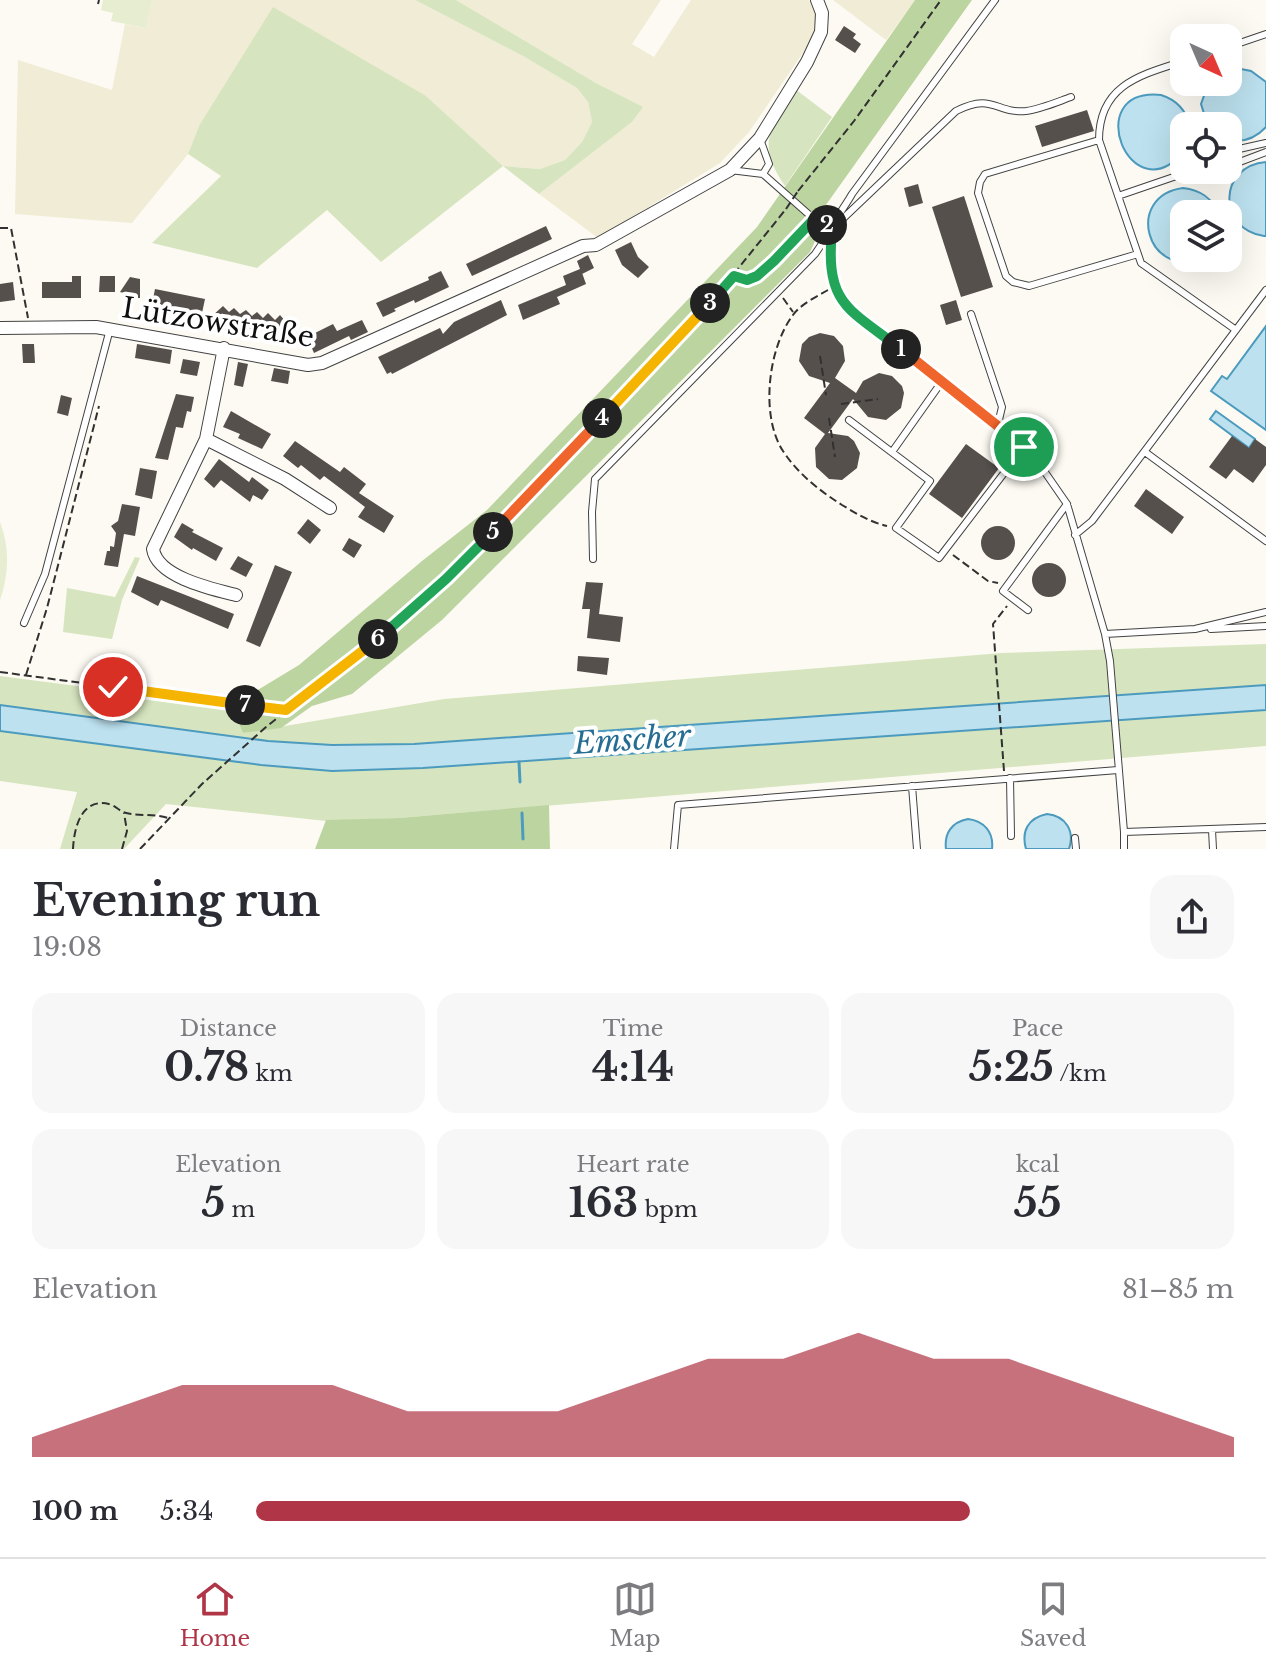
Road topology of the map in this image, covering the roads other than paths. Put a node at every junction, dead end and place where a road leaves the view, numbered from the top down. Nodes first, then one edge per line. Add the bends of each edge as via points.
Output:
1 (817, 0) edge
2 (995, 0) edge
3 (1266, 34) edge
4 (1242, 42) edge
5 (1170, 65) edge
6 (1071, 97) dead end
7 (760, 138) junction
8 (1099, 140) junction
9 (1266, 143) edge
10 (1242, 148) edge
11 (1266, 152) edge
12 (1242, 161) edge
13 (730, 170) junction
14 (763, 174) junction
15 (1170, 178) edge
16 (1118, 196) junction
17 (832, 229) junction
18 (1138, 254) junction
19 (1265, 293) edge
20 (971, 314) dead end
21 (0, 328) edge
22 (110, 329) junction
23 (1236, 330) junction
24 (224, 348) junction
25 (943, 380) junction
26 (849, 420) dead end
27 (998, 424) junction
28 (206, 439) junction
29 (1024, 447) junction
30 (892, 452) junction
31 (1145, 452) junction
32 (1067, 504) junction
33 (330, 508) dead end
34 (1075, 535) junction
35 (1266, 541) edge
36 (593, 559) dead end
37 (236, 595) dead end
38 (1028, 610) dead end
39 (1266, 612) edge
40 (24, 623) dead end
41 (1266, 626) edge
42 (1195, 629) junction
43 (1105, 634) junction
44 (1118, 770) junction
45 (1007, 778) junction
46 (912, 786) junction
47 (1266, 827) edge
48 (1212, 830) junction
49 (1124, 832) junction
50 (1011, 836) dead end
51 (1075, 838) dead end
52 (674, 849) edge
53 (917, 849) edge
54 (1076, 849) edge
55 (1124, 849) edge
56 (1213, 849) edge

1 - 7 street, Lützowstraße via 821,32
2 - 17 lane via 852,194
3 - 4 lane
5 - 8 lane via 1121,85 1107,104
6 - 17 lane via 1025,111 972,102 956,111
7 - 13 street, Lützowstraße
7 - 14 lane via 769,164
8 - 16 lane
8 - 18 lane via 985,174 978,193 1006,276 1029,286
9 - 10 lane
11 - 12 lane
13 - 14 lane
13 - 24 street, Lützowstraße via 596,245 583,246 316,365
14 - 17 lane
15 - 16 lane
16 - 18 lane
17 - 25 lane via 834,286 841,301
17 - 36 lane via 815,254 595,479
18 - 23 lane via 1141,263
19 - 23 lane
20 - 27 lane via 1002,407
21 - 22 street, Lützowstraße
22 - 24 street, Lützowstraße
22 - 40 lane via 45,574
23 - 31 lane
24 - 28 street
25 - 27 lane
25 - 30 lane
26 - 30 lane
27 - 29 lane
28 - 33 street
28 - 37 street via 154,543 154,555 166,570
29 - 30 lane via 939,558 896,528 930,481
29 - 32 lane
31 - 34 lane
31 - 35 lane
32 - 34 lane
32 - 38 lane via 1003,591
34 - 43 lane
39 - 42 lane
41 - 42 lane
42 - 43 lane
43 - 44 lane
44 - 45 lane
44 - 49 lane
45 - 46 lane
45 - 50 lane
46 - 52 lane via 678,805
46 - 53 lane
47 - 48 lane
48 - 49 lane
48 - 56 lane
49 - 55 lane
51 - 54 lane

